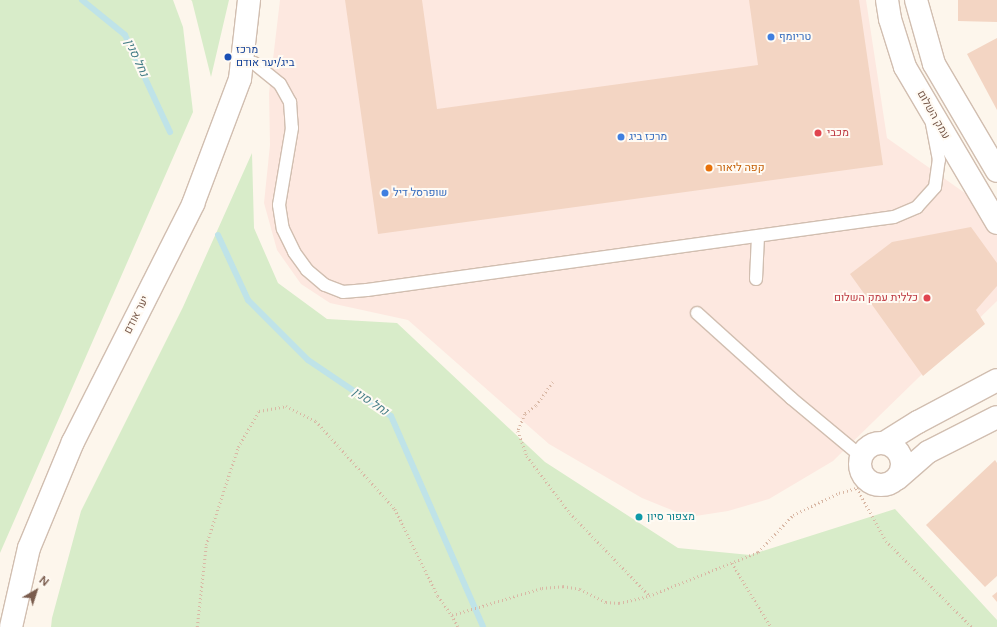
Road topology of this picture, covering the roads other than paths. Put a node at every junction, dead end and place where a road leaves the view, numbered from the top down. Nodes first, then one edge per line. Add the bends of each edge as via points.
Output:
1 (249, 0) edge
2 (264, 0) edge
3 (887, 0) edge
4 (916, 0) edge
5 (254, 63) junction
6 (929, 109) junction
7 (997, 171) edge
8 (997, 223) edge
9 (758, 236) junction
10 (756, 279) dead end
11 (697, 313) dead end
12 (997, 380) edge
13 (997, 417) edge
14 (884, 443) junction
15 (862, 457) junction
16 (897, 479) junction
17 (11, 627) edge
18 (25, 627) edge

1 - 17 street, יער אודם via 240,79 193,204 73,442 28,548
2 - 5 street, יער אודם
3 - 6 street, עמק השלום via 905,67
4 - 7 street via 934,64
5 - 9 lane via 280,84 290,102 292,128 279,205 284,229 294,252 307,270 325,285 343,292
5 - 18 street, יער אודם via 240,116 205,202 60,500 42,548
6 - 8 street, עמק השלום
6 - 9 lane via 939,160 938,173 935,187 917,207 894,217
9 - 10 lane
11 - 15 lane via 791,398
12 - 14 street
13 - 16 street via 928,452
14 - 15 street via 870,446
14 - 16 street via 896,448 902,458 901,473
15 - 16 street via 863,484 883,485

